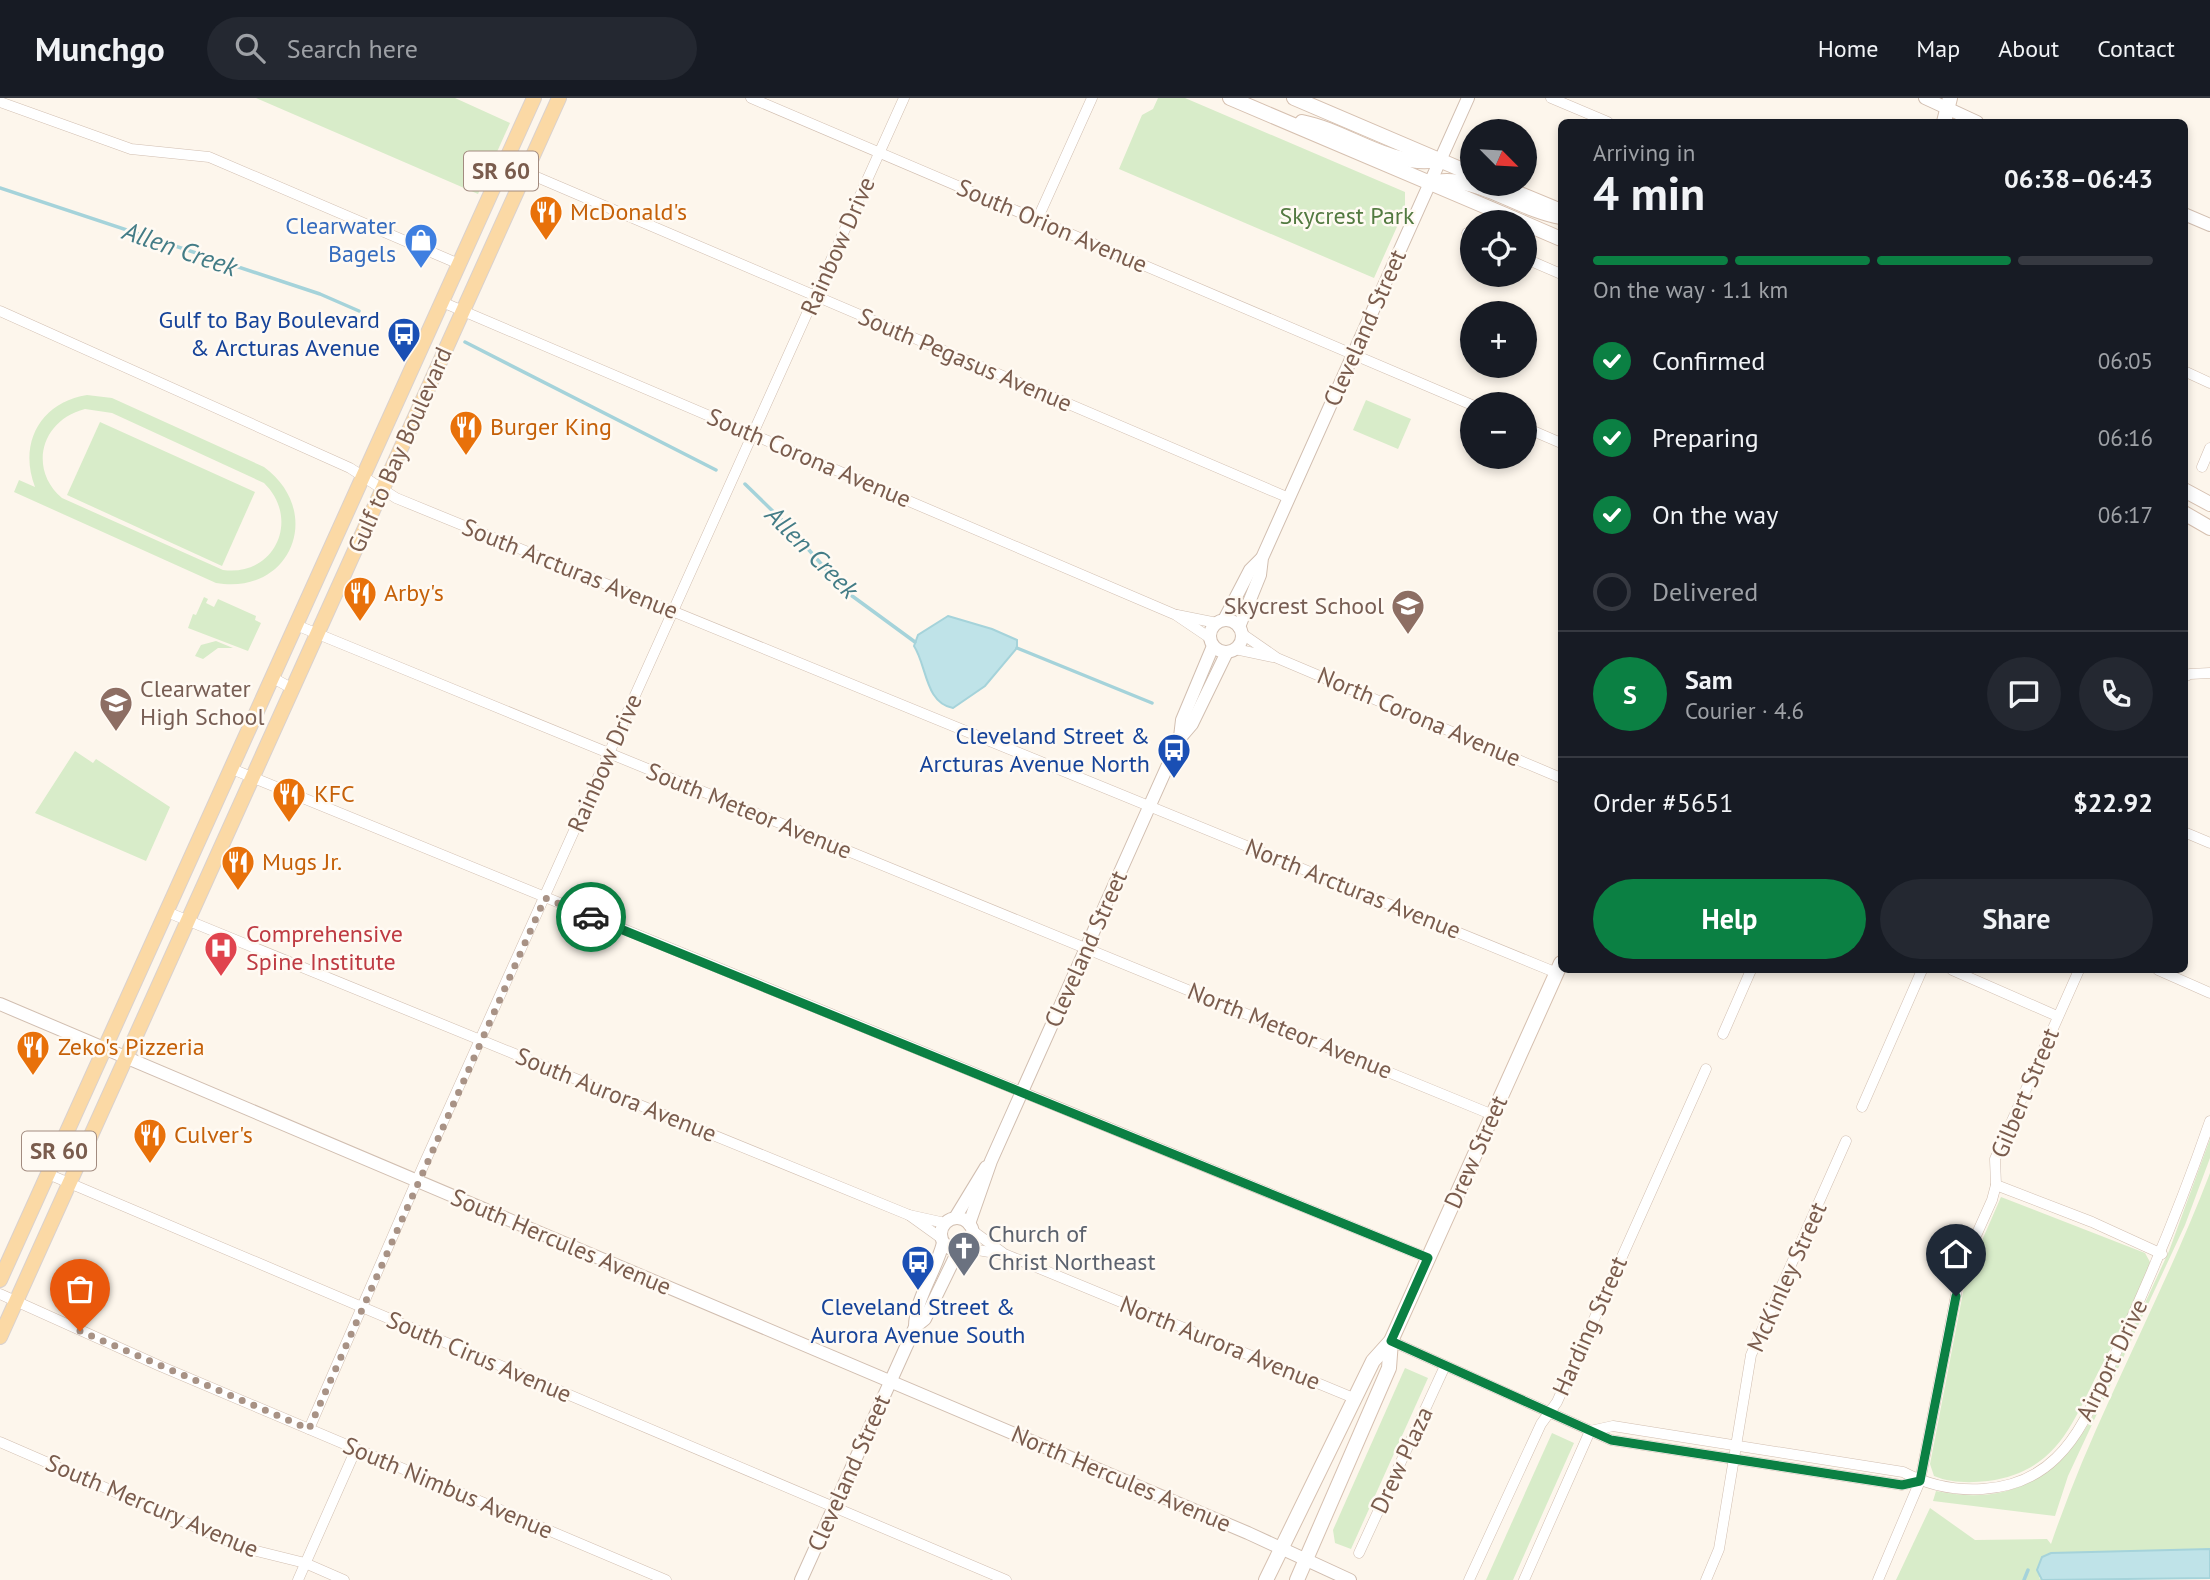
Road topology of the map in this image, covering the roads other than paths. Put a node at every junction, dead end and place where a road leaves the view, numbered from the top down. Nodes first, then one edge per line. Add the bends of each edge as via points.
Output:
1 (534, 98) edge
2 (559, 98) edge
3 (751, 98) edge
4 (904, 98) edge
5 (1092, 98) edge
6 (1230, 98) edge
7 (1294, 98) edge
8 (1468, 98) edge
9 (1551, 98) edge
10 (1925, 98) edge
11 (0, 102) edge
12 (1947, 109) edge
13 (1273, 117) junction
14 (1601, 119) edge
15 (1970, 119) edge
16 (879, 153) junction
17 (1440, 160) junction
18 (1460, 169) edge
19 (525, 172) junction
20 (1430, 183) junction
21 (1525, 196) edge
22 (1493, 210) edge
23 (1558, 210) edge
24 (1558, 216) edge
25 (2188, 216) edge
26 (1037, 220) junction
27 (2210, 225) edge
28 (1537, 229) edge
29 (1558, 238) edge
30 (459, 264) junction
31 (1537, 264) edge
32 (1558, 273) edge
33 (816, 296) junction
34 (442, 302) junction
35 (0, 311) edge
36 (463, 311) junction
37 (1353, 354) junction
38 (2188, 373) edge
39 (2210, 383) edge
40 (1460, 400) edge
41 (1537, 433) edge
42 (753, 434) junction
43 (1558, 442) edge
44 (2210, 449) edge
45 (2202, 467) dead end
46 (363, 477) junction
47 (383, 489) junction
48 (2188, 492) edge
49 (1289, 498) junction
50 (2210, 504) edge
51 (2188, 515) edge
52 (2210, 528) edge
53 (1262, 558) junction
54 (673, 611) junction
55 (1176, 615) junction
56 (1220, 621) junction
57 (296, 625) junction
58 (1240, 630) junction
59 (317, 634) junction
60 (1211, 642) junction
61 (1231, 651) junction
62 (1277, 657) junction
63 (2210, 673) edge
64 (2188, 675) edge
65 (273, 678) junction
66 (293, 689) junction
67 (1180, 738) junction
68 (609, 754) junction
69 (232, 769) junction
70 (1558, 777) edge
71 (252, 778) junction
72 (1150, 805) junction
73 (2188, 833) edge
74 (2210, 843) edge
75 (545, 898) junction
76 (167, 912) junction
77 (188, 921) junction
78 (1087, 948) junction
79 (1558, 968) edge
80 (1558, 970) edge
81 (1750, 973) edge
82 (1921, 973) edge
83 (1959, 973) edge
84 (2077, 973) edge
85 (2165, 973) edge
86 (2210, 993) edge
87 (0, 1004) edge
88 (2057, 1016) junction
89 (1723, 1034) dead end
90 (480, 1041) junction
91 (106, 1048) junction
92 (126, 1056) junction
93 (1706, 1069) dead end
94 (1022, 1091) junction
95 (1862, 1107) dead end
96 (1493, 1115) junction
97 (2210, 1121) edge
98 (1846, 1141) dead end
99 (991, 1161) junction
100 (48, 1174) junction
101 (417, 1180) junction
102 (69, 1183) junction
103 (1996, 1185) junction
104 (909, 1215) junction
105 (950, 1220) junction
106 (971, 1227) junction
107 (942, 1241) junction
108 (962, 1249) junction
109 (2162, 1254) junction
110 (1006, 1255) junction
111 (1428, 1258) junction
112 (0, 1280) edge
113 (0, 1294) edge
114 (16, 1302) junction
115 (362, 1308) junction
116 (915, 1327) junction
117 (0, 1338) edge
118 (1391, 1341) junction
119 (1445, 1366) junction
120 (891, 1381) junction
121 (1356, 1399) junction
122 (1549, 1413) junction
123 (309, 1429) junction
124 (1590, 1431) junction
125 (0, 1442) edge
126 (1735, 1446) junction
127 (356, 1449) junction
128 (1732, 1461) junction
129 (1920, 1481) junction
130 (834, 1507) junction
131 (1281, 1548) junction
132 (1359, 1553) dead end
133 (1306, 1560) junction
134 (305, 1563) junction
135 (298, 1580) edge
136 (344, 1580) edge
137 (666, 1580) edge
138 (801, 1580) edge
139 (1006, 1580) edge
140 (1266, 1580) edge
141 (1297, 1580) edge
142 (1350, 1580) edge
143 (1469, 1580) edge
144 (1524, 1580) edge
145 (1706, 1580) edge
146 (1878, 1580) edge

1 - 30 main road, Gulf to Bay Boulevard / SR 60
2 - 19 main road, Gulf to Bay Boulevard / SR 60
3 - 16 street, South Orion Avenue
4 - 16 street, Rainbow Drive
5 - 26 street
6 - 13 main road
7 - 17 main road
8 - 17 street, Cleveland Street
9 - 14 street
10 - 12 street
11 - 30 street via 131,149 209,157
12 - 15 street
13 - 17 main road via 1325,127 1404,161
13 - 20 main road
16 - 26 street, South Orion Avenue
16 - 33 street, Rainbow Drive
17 - 18 main road
17 - 20 street, Cleveland Street
19 - 33 street, South Pegasus Avenue
19 - 36 main road, Gulf to Bay Boulevard / SR 60
20 - 22 main road
20 - 24 main road via 1464,181 1537,213
20 - 37 street, Cleveland Street
21 - 23 main road
25 - 27 street
26 - 37 street, South Orion Avenue
28 - 29 main road
30 - 34 main road, Gulf to Bay Boulevard / SR 60
31 - 32 street
33 - 42 street, Rainbow Drive
33 - 49 street, South Pegasus Avenue
34 - 36 street, South Corona Avenue
34 - 46 main road, Gulf to Bay Boulevard / SR 60
35 - 46 street, South Arcturas Avenue
36 - 42 street, South Corona Avenue
36 - 47 main road, Gulf to Bay Boulevard / SR 60
37 - 40 street, South Orion Avenue
37 - 49 street, Cleveland Street
38 - 39 street
41 - 43 street
42 - 54 street, Rainbow Drive
42 - 55 street, South Corona Avenue
44 - 45 street
46 - 47 street, South Arcturas Avenue
46 - 57 main road, Gulf to Bay Boulevard / SR 60
47 - 54 street, South Arcturas Avenue
47 - 59 main road, Gulf to Bay Boulevard / SR 60
48 - 50 main road
49 - 53 street, Cleveland Street
51 - 52 main road
53 - 56 street, Cleveland Street
53 - 58 street, Cleveland Street
54 - 68 street, Rainbow Drive
54 - 72 street, South Arcturas Avenue
55 - 56 street, South Corona Avenue
55 - 60 street, South Corona Avenue
56 - 58 street
56 - 60 street, Cleveland Street
57 - 59 street, South Meteor Avenue
57 - 65 main road, Gulf to Bay Boulevard / SR 60
58 - 61 street, Cleveland Street via 1241,642
58 - 62 street, North Corona Avenue
59 - 66 main road, Gulf to Bay Boulevard / SR 60
59 - 68 street, South Meteor Avenue
60 - 61 street
60 - 67 street, Cleveland Street via 1182,720
61 - 62 street, North Corona Avenue
61 - 67 street, Cleveland Street
62 - 70 street, North Corona Avenue
63 - 64 street
65 - 66 street
65 - 69 main road, Gulf to Bay Boulevard / SR 60
66 - 71 main road, Gulf to Bay Boulevard / SR 60
67 - 72 street, Cleveland Street
68 - 75 street, Rainbow Drive
68 - 78 street, South Meteor Avenue
69 - 71 street
69 - 76 main road, Gulf to Bay Boulevard / SR 60
71 - 75 street
71 - 77 main road, Gulf to Bay Boulevard / SR 60
72 - 78 street, Cleveland Street
72 - 79 street, North Arcturas Avenue
73 - 74 street
75 - 90 street, Rainbow Drive
75 - 94 street
76 - 77 street, South Aurora Avenue
76 - 91 main road, Gulf to Bay Boulevard / SR 60
77 - 90 street, South Aurora Avenue
77 - 92 main road, Gulf to Bay Boulevard / SR 60
78 - 94 street, Cleveland Street
78 - 96 street, North Meteor Avenue
80 - 96 main road, Drew Street
81 - 89 street
82 - 95 street
83 - 88 street
84 - 88 street, Gilbert Street
85 - 86 street
87 - 91 street, South Hercules Avenue
88 - 103 street, Gilbert Street via 1998,1149
90 - 101 street, Rainbow Drive
90 - 104 street, South Aurora Avenue
91 - 92 street, South Hercules Avenue
91 - 100 main road, Gulf to Bay Boulevard / SR 60
92 - 101 street, South Hercules Avenue
92 - 102 main road, Gulf to Bay Boulevard / SR 60
93 - 122 street, Harding Street
94 - 99 street, Cleveland Street
94 - 111 street
96 - 111 main road, Drew Street
97 - 109 street, Airport Drive
98 - 126 street, McKinley Street via 1751,1355
99 - 105 street, Cleveland Street
99 - 106 street, Cleveland Street
100 - 102 street, South Cirus Avenue
100 - 112 main road, Gulf to Bay Boulevard / SR 60
101 - 115 street, Rainbow Drive
101 - 120 street, South Hercules Avenue
102 - 114 main road, Gulf to Bay Boulevard / SR 60
102 - 115 street, South Cirus Avenue
103 - 109 street
103 - 129 street, Gilbert Street via 1961,1269
104 - 105 street, South Aurora Avenue
104 - 107 street, South Aurora Avenue
105 - 106 street
105 - 107 street
106 - 108 street via 972,1241
106 - 110 street, North Aurora Avenue
107 - 108 street via 950,1249
107 - 116 street, Cleveland Street via 939,1262 915,1314
108 - 110 street, North Aurora Avenue
108 - 116 street, Cleveland Street via 948,1266 925,1319
109 - 129 street, Airport Drive via 2086,1417 2056,1458 2026,1479 1985,1489 1940,1487
110 - 121 street, North Aurora Avenue
111 - 118 main road, Drew Street
113 - 114 street, South Nimbus Avenue
114 - 117 main road, Gulf to Bay Boulevard / SR 60
114 - 123 street, South Nimbus Avenue
115 - 123 street, Rainbow Drive
115 - 130 street, South Cirus Avenue
116 - 120 street, Cleveland Street
118 - 119 street
118 - 121 main road, Drew Street via 1373,1361
118 - 133 main road, Drew Street via 1389,1368
119 - 122 street
119 - 132 street, Drew Plaza
120 - 130 street, Cleveland Street
120 - 131 street, North Hercules Avenue
121 - 131 main road, Drew Street
122 - 124 street
122 - 143 street, Harding Street
123 - 127 street, South Nimbus Avenue
124 - 126 street via 1614,1426
124 - 128 street via 1611,1440
124 - 144 street
125 - 134 street, South Mercury Avenue via 244,1548
126 - 128 street, McKinley Street
126 - 129 street via 1903,1472
127 - 134 street
127 - 137 street, South Nimbus Avenue
128 - 129 street via 1902,1485
128 - 145 street, McKinley Street via 1719,1549
129 - 146 street, Gilbert Street
130 - 138 street, Cleveland Street
130 - 139 street, South Cirus Avenue
131 - 133 street, North Hercules Avenue
131 - 140 main road, Drew Street
133 - 141 main road, Drew Street
133 - 142 street, North Hercules Avenue
134 - 135 street
134 - 136 street, South Mercury Avenue

